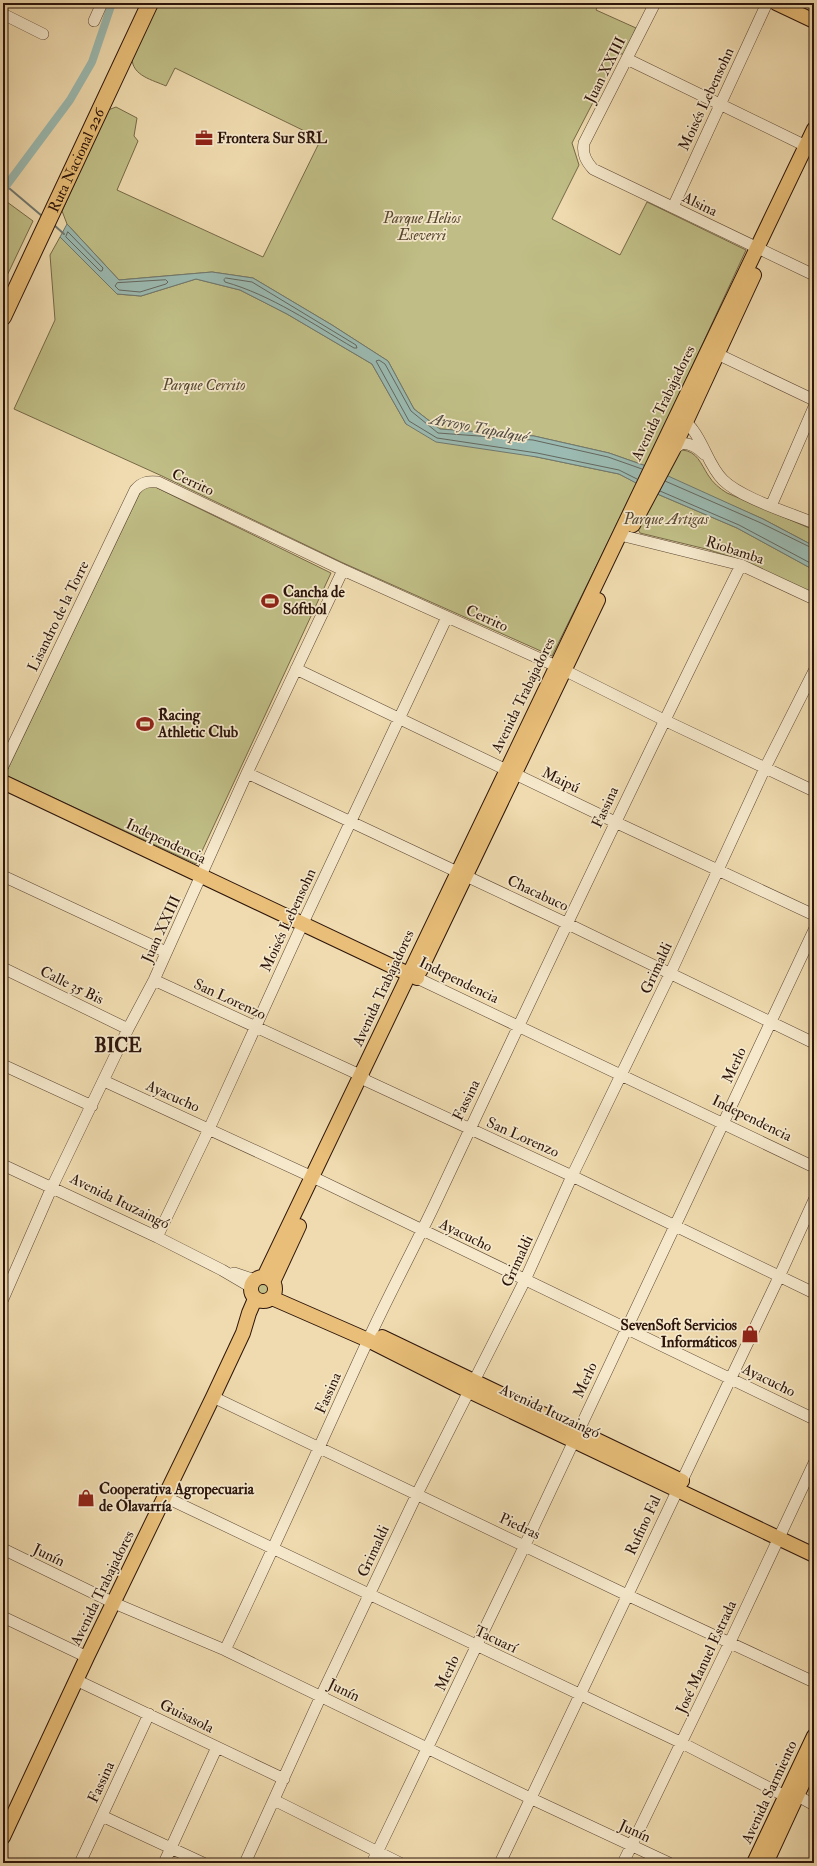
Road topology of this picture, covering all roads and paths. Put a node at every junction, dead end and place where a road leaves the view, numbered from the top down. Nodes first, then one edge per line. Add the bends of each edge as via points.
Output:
1 (102, 3) edge
2 (150, 3) edge
3 (655, 3) edge
4 (767, 3) edge
5 (776, 3) edge
6 (3, 14) edge
7 (94, 21) dead end
8 (814, 21) edge
9 (43, 34) dead end
10 (627, 59) junction
11 (720, 104) junction
12 (814, 129) edge
13 (812, 148) edge
14 (583, 150) joint
15 (673, 207) junction
16 (761, 249) junction
17 (814, 275) edge
18 (3, 317) edge
19 (713, 352) junction
20 (814, 400) edge
21 (814, 406) edge
22 (680, 420) junction
23 (668, 451) junction
24 (705, 455) junction
25 (145, 482) joint
26 (771, 506) junction
27 (814, 523) edge
28 (624, 535) junction
29 (741, 565) junction
30 (343, 570) junction
31 (814, 599) edge
32 (447, 617) junction
33 (560, 668) junction
34 (296, 669) junction
35 (814, 670) edge
36 (399, 718) junction
37 (664, 720) junction
38 (3, 766) edge
39 (765, 768) junction
40 (510, 772) junction
41 (247, 773) junction
42 (3, 782) edge
43 (814, 791) edge
44 (350, 822) junction
45 (615, 822) junction
46 (717, 870) junction
47 (462, 874) junction
48 (202, 876) junction
49 (4, 878) edge
50 (814, 915) edge
51 (302, 924) junction
52 (568, 924) junction
53 (814, 930) edge
54 (166, 952) junction
55 (3, 968) edge
56 (670, 974) junction
57 (412, 976) junction
58 (154, 980) junction
59 (770, 1022) junction
60 (518, 1027) junction
61 (255, 1028) junction
62 (128, 1029) junction
63 (814, 1043) edge
64 (3, 1065) edge
65 (622, 1074) junction
66 (364, 1078) junction
67 (104, 1081) junction
68 (92, 1106) junction
69 (724, 1124) junction
70 (210, 1129) junction
71 (469, 1129) junction
72 (3, 1165) edge
73 (814, 1167) edge
74 (572, 1176) junction
75 (317, 1179) junction
76 (52, 1187) junction
77 (814, 1200) edge
78 (675, 1227) junction
79 (423, 1230) junction
80 (157, 1237) junction
81 (779, 1277) junction
82 (525, 1280) junction
83 (263, 1289) junction
84 (814, 1293) edge
85 (3, 1299) edge
86 (626, 1328) junction
87 (370, 1336) junction
88 (730, 1378) junction
89 (472, 1386) junction
90 (213, 1396) junction
91 (814, 1419) edge
92 (576, 1436) junction
93 (320, 1447) junction
94 (814, 1463) edge
95 (679, 1485) junction
96 (417, 1494) junction
97 (165, 1497) junction
98 (781, 1534) junction
99 (814, 1544) edge
100 (525, 1545) junction
101 (274, 1549) junction
102 (3, 1550) edge
103 (814, 1554) edge
104 (370, 1594) junction
105 (627, 1595) junction
106 (114, 1603) junction
107 (3, 1617) edge
108 (730, 1642) junction
109 (477, 1646) junction
110 (225, 1650) junction
111 (87, 1657) junction
112 (76, 1680) junction
113 (814, 1682) edge
114 (579, 1695) junction
115 (321, 1696) junction
116 (149, 1714) junction
117 (814, 1736) edge
118 (682, 1743) junction
119 (217, 1747) junction
120 (428, 1748) junction
121 (814, 1759) edge
122 (284, 1779) junction
123 (791, 1795) junction
124 (530, 1798) junction
125 (274, 1800) junction
126 (814, 1804) edge
127 (102, 1816) junction
128 (3, 1837) edge
129 (631, 1846) junction
130 (171, 1848) junction
131 (377, 1852) junction
132 (80, 1863) edge
133 (164, 1863) edge
134 (203, 1863) edge
135 (245, 1863) edge
136 (372, 1863) edge
137 (400, 1863) edge
138 (500, 1863) edge
139 (623, 1863) edge
140 (669, 1863) edge
141 (754, 1863) edge
142 (766, 1863) edge

1 - 7 street
2 - 18 highway, Ruta Nacional 226
3 - 10 street, Juan XXIII
4 - 11 street, Moisés Lebensohn
5 - 8 main road
6 - 9 street
10 - 11 street
10 - 14 street, Juan XXIII via 584,143
11 - 13 street
11 - 15 street, Moisés Lebensohn
12 - 13 main road, Avenida Trabajadores
13 - 16 main road, Avenida Trabajadores
14 - 15 street, Alsina via 586,161 593,169
15 - 16 street, Alsina
16 - 17 street, Alsina
16 - 19 main road, Avenida Trabajadores
19 - 20 street
19 - 22 main road, Avenida Trabajadores
21 - 26 street
22 - 23 main road, Avenida Trabajadores
22 - 24 street via 694,431
23 - 24 street via 682,443 696,446
23 - 28 main road, Avenida Trabajadores
24 - 26 street via 728,485
25 - 30 street, Cerrito via 158,482
25 - 38 street, Lisandro de la Torre via 136,490
26 - 27 street
28 - 29 street, Riobamba
28 - 33 main road, Avenida Trabajadores
29 - 31 street, Riobamba
29 - 37 street, Fassina
30 - 32 street, Cerrito
30 - 34 street, Juan XXIII
32 - 33 street, Cerrito
32 - 36 street, Moisés Lebensohn
33 - 37 street, Cerrito
33 - 40 main road, Avenida Trabajadores
34 - 36 street, Maipú
34 - 41 street, Juan XXIII
35 - 39 street, Grimaldi
36 - 40 street, Maipú
36 - 44 street, Moisés Lebensohn
37 - 39 street, Cerrito
37 - 45 street, Fassina
39 - 43 street, Cerrito
39 - 46 street, Grimaldi
40 - 45 street, Maipú
40 - 47 main road, Avenida Trabajadores
41 - 44 street, Chacabuco
41 - 48 street, Juan XXIII
42 - 48 main road, Independencia
44 - 47 street, Chacabuco
44 - 51 street, Moisés Lebensohn
45 - 46 street, Maipú
45 - 52 street, Fassina
46 - 50 street, Maipú
46 - 56 street, Grimaldi
47 - 52 street, Chacabuco
47 - 57 main road, Avenida Trabajadores
48 - 51 main road, Independencia
48 - 54 street, Juan XXIII
49 - 54 street
51 - 57 main road, Independencia
51 - 61 street, Moisés Lebensohn
52 - 56 street, Chacabuco
52 - 60 street, Fassina
53 - 59 street, Merlo
54 - 58 street, Juan XXIII
55 - 62 street, Calle 35 Bis
56 - 59 street, Chacabuco
56 - 65 street, Grimaldi
57 - 60 street, Independencia
57 - 66 main road, Avenida Trabajadores
58 - 61 street, San Lorenzo
58 - 62 street, Juan XXIII
59 - 63 street, Chacabuco
59 - 69 street, Merlo
60 - 65 street, Independencia
60 - 71 street, Fassina
61 - 66 street, San Lorenzo
61 - 70 street, Moisés Lebensohn
62 - 67 street, Juan XXIII
64 - 68 street
65 - 69 street, Independencia
65 - 74 street, Grimaldi
66 - 71 street, San Lorenzo
66 - 75 main road, Avenida Trabajadores
67 - 68 street, Juan XXIII
67 - 70 street, Ayacucho
68 - 76 street, Juan XXIII
69 - 73 street, Independencia
69 - 78 street, Merlo
70 - 75 street, Ayacucho
70 - 80 street, Moisés Lebensohn
71 - 74 street, San Lorenzo
71 - 79 street, Fassina
72 - 76 street, Avenida Ituzaingó
74 - 78 street, San Lorenzo
74 - 82 street, Grimaldi
75 - 79 street, Ayacucho
75 - 83 main road, Avenida Trabajadores
76 - 80 street, Avenida Ituzaingó
76 - 85 street, Juan XXIII
77 - 81 street, Rufino Fal
78 - 81 street, San Lorenzo
78 - 86 street, Merlo
79 - 82 street, Ayacucho
79 - 87 street, Fassina
80 - 83 street, Avenida Ituzaingó
81 - 84 street, San Lorenzo
81 - 88 street, Rufino Fal
82 - 86 street, Ayacucho
82 - 89 street, Grimaldi
83 - 87 main road, Avenida Ituzaingó
83 - 90 main road, Avenida Trabajadores via 254,1317 243,1333
86 - 88 street, Ayacucho
86 - 92 street, Merlo
87 - 89 main road, Avenida Ituzaingó
87 - 93 street, Fassina
88 - 91 street, Ayacucho
88 - 95 street, Rufino Fal
89 - 92 main road, Avenida Ituzaingó
89 - 96 street, Grimaldi
90 - 93 street, Piedras
90 - 97 main road, Avenida Trabajadores
92 - 95 main road, Avenida Ituzaingó
92 - 100 street, Merlo
93 - 96 street, Piedras
93 - 101 street, Fassina
94 - 98 street, José Manuel Estrada
95 - 98 main road, Avenida Ituzaingó
95 - 105 street, Rufino Fal
96 - 100 street, Piedras
96 - 104 street, Grimaldi
97 - 101 street, Tacuarí
97 - 106 main road, Avenida Trabajadores
98 - 99 main road, Avenida Ituzaingó
98 - 103 main road, Avenida Ituzaingó
98 - 108 street, José Manuel Estrada
100 - 105 street, Piedras
100 - 109 street, Merlo
101 - 104 street, Tacuarí
101 - 110 street, Fassina
102 - 106 street, Junín
104 - 109 street, Tacuarí
104 - 115 street, Grimaldi
105 - 108 street, Piedras
105 - 114 street, Rufino Fal
106 - 110 street, Junín
106 - 111 main road, Avenida Trabajadores
107 - 111 street
108 - 113 street, Piedras
108 - 118 street, José Manuel Estrada
109 - 114 street, Tacuarí
109 - 120 street, Merlo
110 - 115 street, Junín
111 - 112 main road, Avenida Trabajadores
112 - 116 street, Guisasola
112 - 128 main road, Avenida Trabajadores
114 - 118 street, Tacuarí
114 - 124 street, Rufino Fal
115 - 120 street, Junín
115 - 122 street, Grimaldi
116 - 119 street, Guisasola
116 - 127 street, Fassina
117 - 123 main road, Avenida Sarmiento
118 - 123 street, Tacuarí
118 - 129 street, José Manuel Estrada
119 - 122 street, Guisasola
119 - 130 street
120 - 124 street, Junín
120 - 131 street, Merlo
121 - 123 main road, Avenida Sarmiento
122 - 125 street, Grimaldi
123 - 126 street, Tacuarí
123 - 141 main road, Avenida Sarmiento
123 - 142 main road, Avenida Sarmiento
124 - 129 street, Junín
124 - 138 street, Rufino Fal
125 - 131 street
125 - 135 street, Grimaldi
127 - 130 street
127 - 132 street, Fassina
129 - 139 street, José Manuel Estrada
129 - 140 street, Junín
130 - 133 street
130 - 134 street
131 - 136 street, Merlo
131 - 137 street

